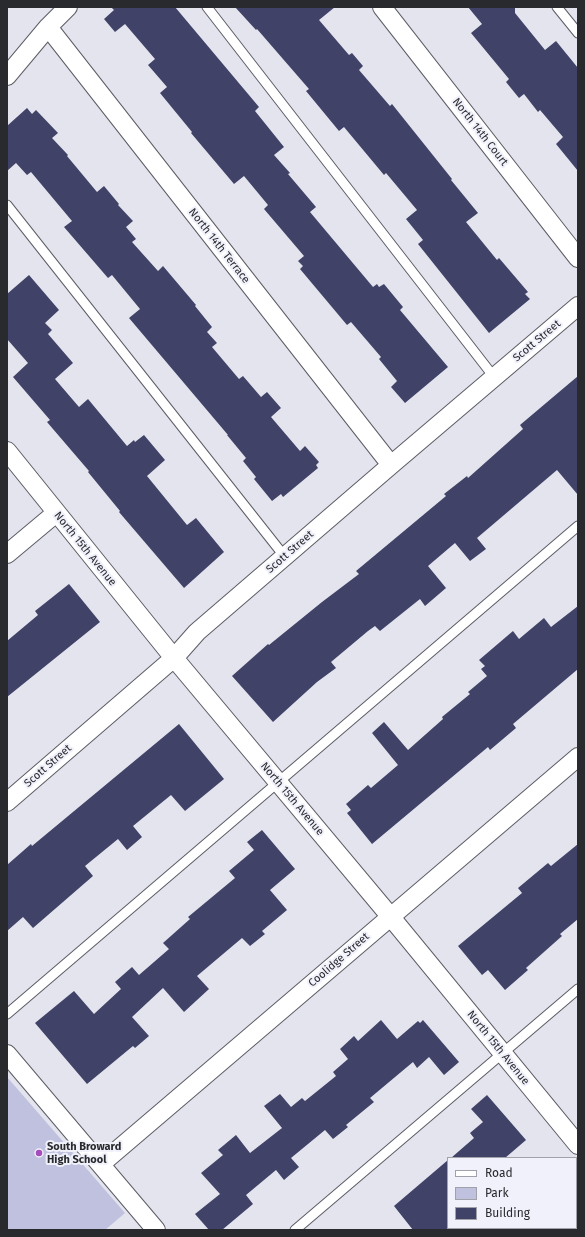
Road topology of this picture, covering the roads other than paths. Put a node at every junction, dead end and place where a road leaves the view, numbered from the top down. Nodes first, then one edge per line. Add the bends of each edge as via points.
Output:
1 (68, 7) edge
2 (207, 7) edge
3 (382, 7) edge
4 (557, 7) edge
5 (48, 27) junction
6 (578, 33) edge
7 (7, 76) edge
8 (7, 205) edge
9 (578, 258) edge
10 (578, 306) edge
11 (494, 377) junction
12 (7, 451) edge
13 (391, 465) junction
14 (56, 512) junction
15 (578, 526) edge
16 (7, 554) edge
17 (285, 557) junction
18 (174, 658) junction
19 (578, 756) edge
20 (278, 782) junction
21 (7, 802) edge
22 (390, 916) junction
23 (578, 989) edge
24 (7, 1014) edge
25 (502, 1053) junction
26 (7, 1054) edge
27 (578, 1145) edge
28 (101, 1164) junction
29 (156, 1230) edge
30 (295, 1230) edge

1 - 5 street
2 - 11 lane
3 - 9 street, North 14th Court
4 - 6 lane
5 - 7 street
5 - 13 street, North 14th Terrace
8 - 17 lane
10 - 11 street, Scott Street
11 - 13 street, Scott Street
12 - 14 street, North 15th Avenue
13 - 17 street, Scott Street
14 - 16 street
14 - 18 street, North 15th Avenue
15 - 20 lane
17 - 18 street, Scott Street via 197,632
18 - 20 street, North 15th Avenue
18 - 21 street, Scott Street
19 - 22 street, Coolidge Street
20 - 22 street, North 15th Avenue
20 - 24 lane
22 - 25 street, North 15th Avenue
22 - 28 street, Coolidge Street
23 - 25 lane
25 - 27 street, North 15th Avenue
25 - 30 lane
26 - 28 street
28 - 29 street

